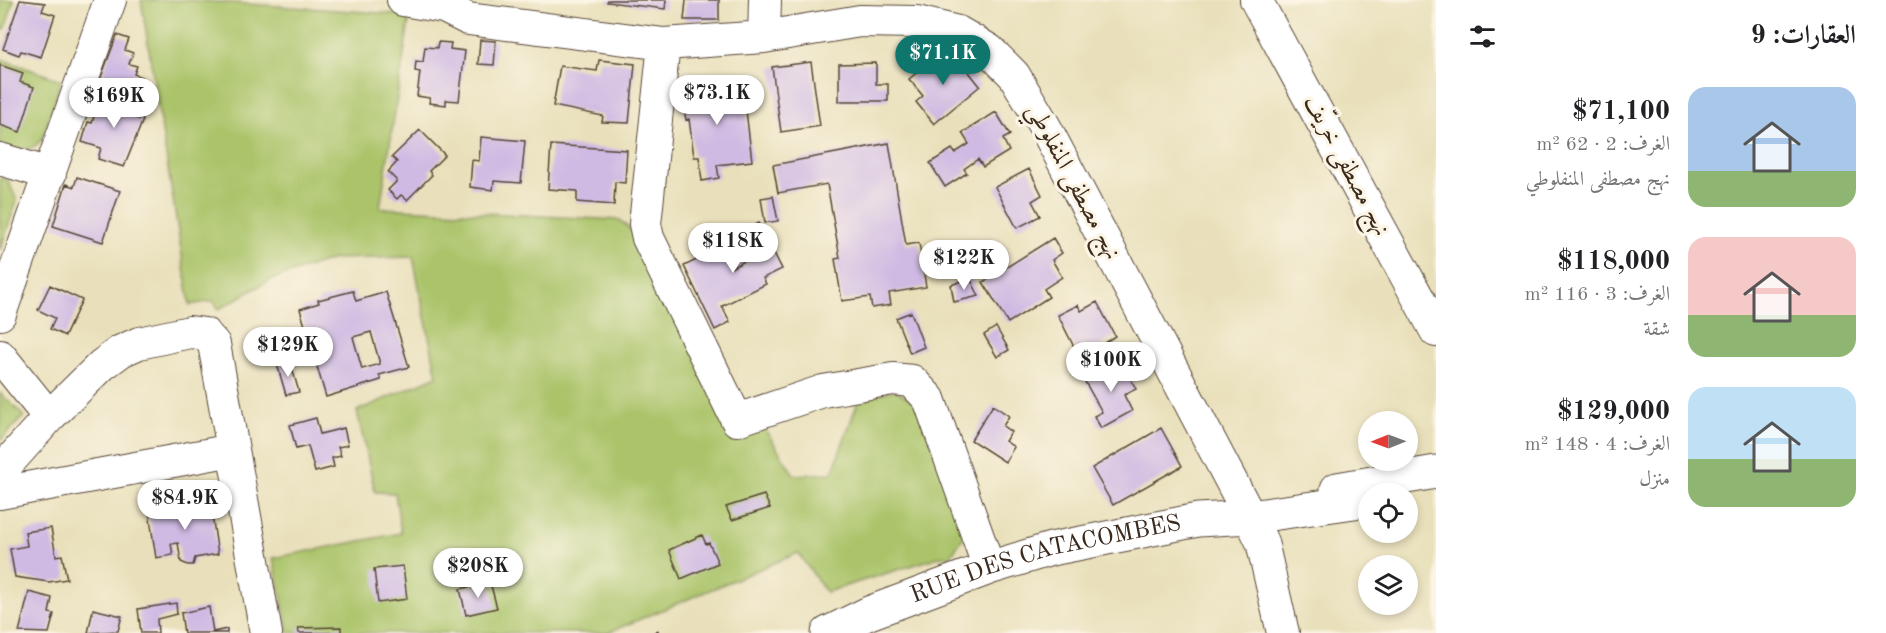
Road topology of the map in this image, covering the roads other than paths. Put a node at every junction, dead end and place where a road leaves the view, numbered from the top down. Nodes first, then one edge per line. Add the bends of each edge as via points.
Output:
1 (110, 0) edge
2 (404, 0) edge
3 (765, 0) edge
4 (1256, 0) edge
5 (469, 10) edge
6 (764, 37) junction
7 (664, 44) junction
8 (0, 159) edge
9 (50, 174) junction
10 (0, 314) edge
11 (1436, 332) edge
12 (0, 356) edge
13 (49, 417) junction
14 (233, 450) junction
15 (0, 472) edge
16 (1436, 472) edge
17 (1436, 491) edge
18 (0, 493) edge
19 (1418, 493) edge
20 (1358, 501) edge
21 (1247, 510) junction
22 (989, 568) junction
23 (266, 633) edge
24 (828, 633) edge
25 (1283, 633) edge

1 - 9 street
2 - 5 street, نهج مصطفى المنفلوطي
3 - 6 street
4 - 11 street, نهج مصطفى خريّف
5 - 7 street, نهج مصطفى المنفلوطي
6 - 7 street, نهج مصطفى المنفلوطي
6 - 21 street, نهج مصطفى المنفلوطي via 860,21 917,22 958,32 988,50 1014,75
7 - 22 street via 645,224 648,238 737,420 823,392 893,379 912,381 929,399
8 - 9 street
9 - 10 street
12 - 13 street
13 - 14 street via 121,351 196,331 207,335 214,345
13 - 15 street
14 - 18 street
14 - 23 street
16 - 21 main road, RUE DES CATACOMBES
17 - 19 main road
20 - 21 main road, RUE DES CATACOMBES
21 - 22 main road, RUE DES CATACOMBES via 1051,549
21 - 25 street, نهج مصطفى المنفلوطي via 1262,542
22 - 24 main road, RUE DES CATACOMBES via 869,613

